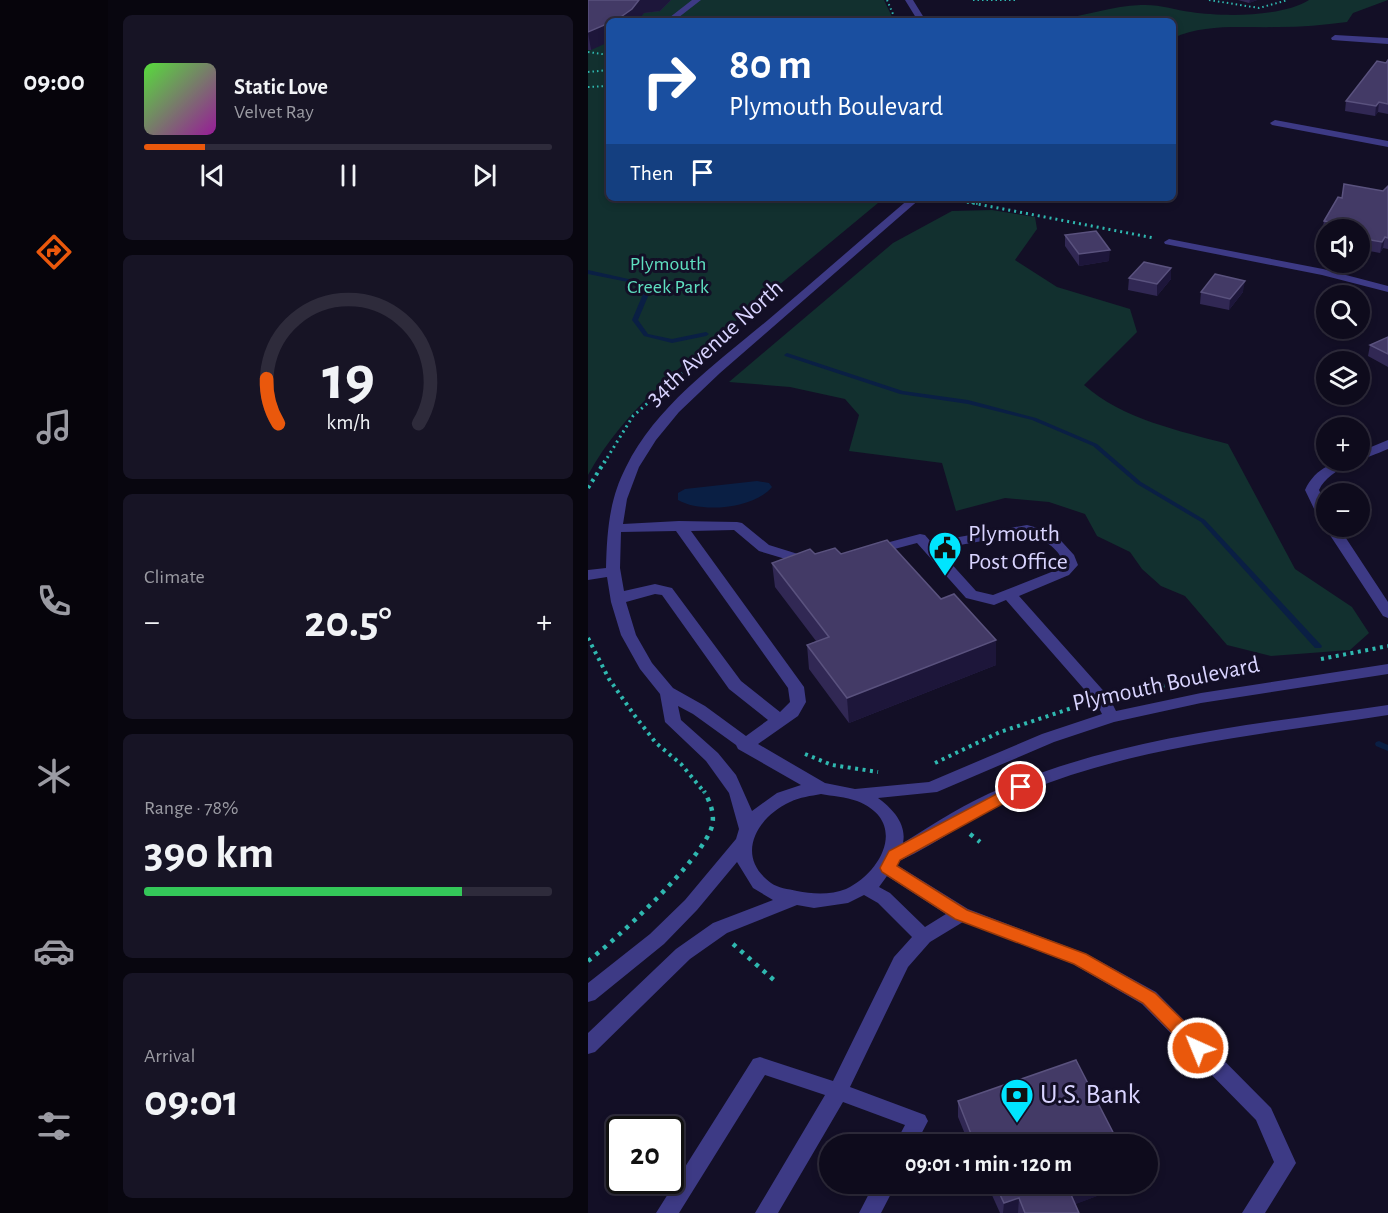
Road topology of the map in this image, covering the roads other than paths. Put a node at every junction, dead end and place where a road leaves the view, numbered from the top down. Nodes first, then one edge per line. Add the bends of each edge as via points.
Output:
1 (697, 0) edge
2 (909, 0) edge
3 (673, 18) edge
4 (920, 18) edge
5 (1335, 38) dead end
6 (1388, 41) edge
7 (1275, 123) dead end
8 (1388, 144) edge
9 (913, 201) edge
10 (1170, 242) road end
11 (1388, 290) edge
12 (1388, 444) edge
13 (1370, 452) edge
14 (1327, 471) edge
15 (1316, 498) edge
16 (680, 525) junction
17 (613, 528) junction
18 (1338, 537) edge
19 (928, 547) junction
20 (854, 556) edge
21 (820, 566) edge
22 (614, 571) junction
23 (588, 575) edge
24 (1009, 594) junction
25 (618, 597) junction
26 (1388, 613) edge
27 (1388, 669) edge
28 (668, 694) junction
29 (1388, 710) edge
30 (1112, 717) junction
31 (780, 721) junction
32 (744, 745) junction
33 (821, 788) junction
34 (858, 794) junction
35 (746, 835) junction
36 (891, 862) junction
37 (866, 888) junction
38 (791, 900) junction
39 (961, 914) junction
40 (923, 937) junction
41 (588, 994) edge
42 (588, 1046) edge
43 (838, 1091) junction
44 (911, 1134) edge
45 (880, 1194) edge
46 (667, 1213) edge
47 (766, 1213) edge
48 (870, 1213) edge
49 (1253, 1213) edge

1 - 3 street
2 - 4 street
5 - 6 street
7 - 8 street
9 - 17 street, 34th Avenue North via 679,404 638,457 616,509
10 - 11 street via 1323,272
12 - 13 street
14 - 15 street via 1315,481 1312,490
16 - 17 street
16 - 21 street via 737,526 764,548
16 - 31 street via 796,687 798,702
17 - 22 street, 34th Avenue North
18 - 26 street
19 - 20 street via 920,538
19 - 24 street via 972,595 994,600
19 - 24 street via 1027,529 1048,535 1070,558 1071,565 1064,572
22 - 23 street
22 - 25 street, 34th Avenue North
24 - 30 street via 1103,701
25 - 28 street, 34th Avenue North via 635,647
25 - 31 street via 655,589 667,591 735,686
27 - 30 street, Plymouth Boulevard via 1201,698
28 - 32 street, 34th Avenue North via 696,709
28 - 35 street, 34th Avenue North via 673,722 718,760 733,781 744,808
29 - 36 street via 1146,749 1106,759 1021,787
30 - 34 street, Plymouth Boulevard via 1048,738 931,788
31 - 32 street
32 - 33 street, 34th Avenue North
33 - 34 street
33 - 35 street via 775,802 759,814
34 - 36 street via 877,804 891,819 897,837
35 - 38 street via 745,863 754,879 770,892
35 - 41 street via 691,905
36 - 37 street
36 - 39 street
37 - 38 street via 837,900
37 - 40 street via 884,898
38 - 42 street via 720,928 683,954
39 - 40 street
39 - 49 street via 1080,959 1149,998 1264,1114 1285,1164
40 - 43 street via 901,962
43 - 44 street via 918,1121
43 - 46 street via 760,1065
43 - 47 street
45 - 48 street

